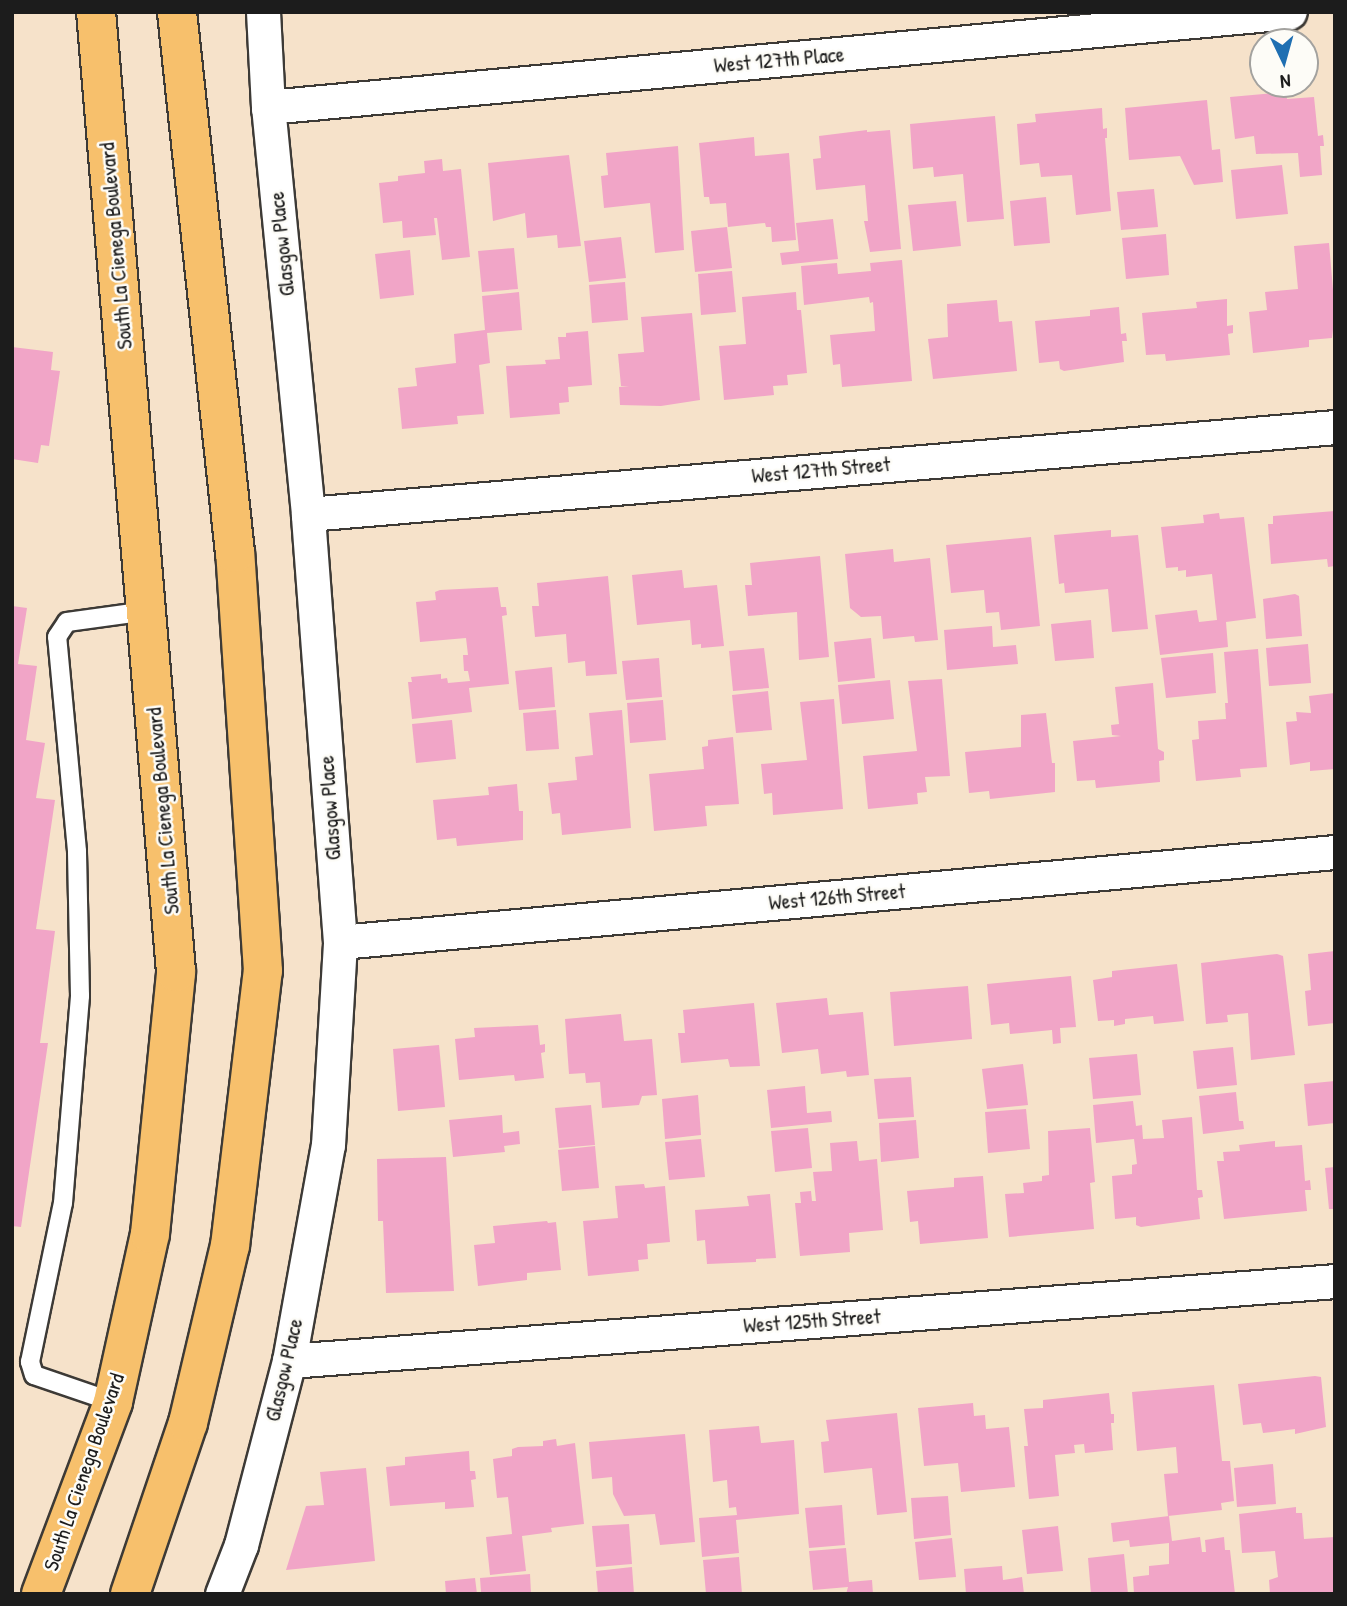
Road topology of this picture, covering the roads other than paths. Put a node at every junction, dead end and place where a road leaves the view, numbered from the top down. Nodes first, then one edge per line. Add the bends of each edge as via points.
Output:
1 (96, 12) edge
2 (177, 12) edge
3 (262, 12) edge
4 (1290, 12) edge
5 (268, 107) junction
6 (1335, 427) edge
7 (308, 514) junction
8 (147, 611) junction
9 (1335, 852) edge
10 (340, 942) junction
11 (1335, 1281) edge
12 (289, 1361) junction
13 (113, 1402) junction
14 (41, 1594) edge
15 (130, 1594) edge
16 (222, 1594) edge

1 - 8 main road, South La Cienega Boulevard
2 - 15 main road via 235,553 263,971 230,1246 188,1423
3 - 5 street, Glasgow Place
4 - 5 street, West 127th Place
5 - 7 street, Glasgow Place
6 - 7 street, West 127th Street
7 - 10 street, Glasgow Place
8 - 13 main road, South La Cienega Boulevard via 176,972 150,1234
8 - 13 lane via 67,622 57,637 77,850 80,996 63,1203 30,1362 34,1375
9 - 10 street, West 126th Street
10 - 12 street, Glasgow Place via 328,1145
11 - 12 street, West 125th Street
12 - 16 street, Glasgow Place via 241,1545
13 - 14 main road, South La Cienega Boulevard

